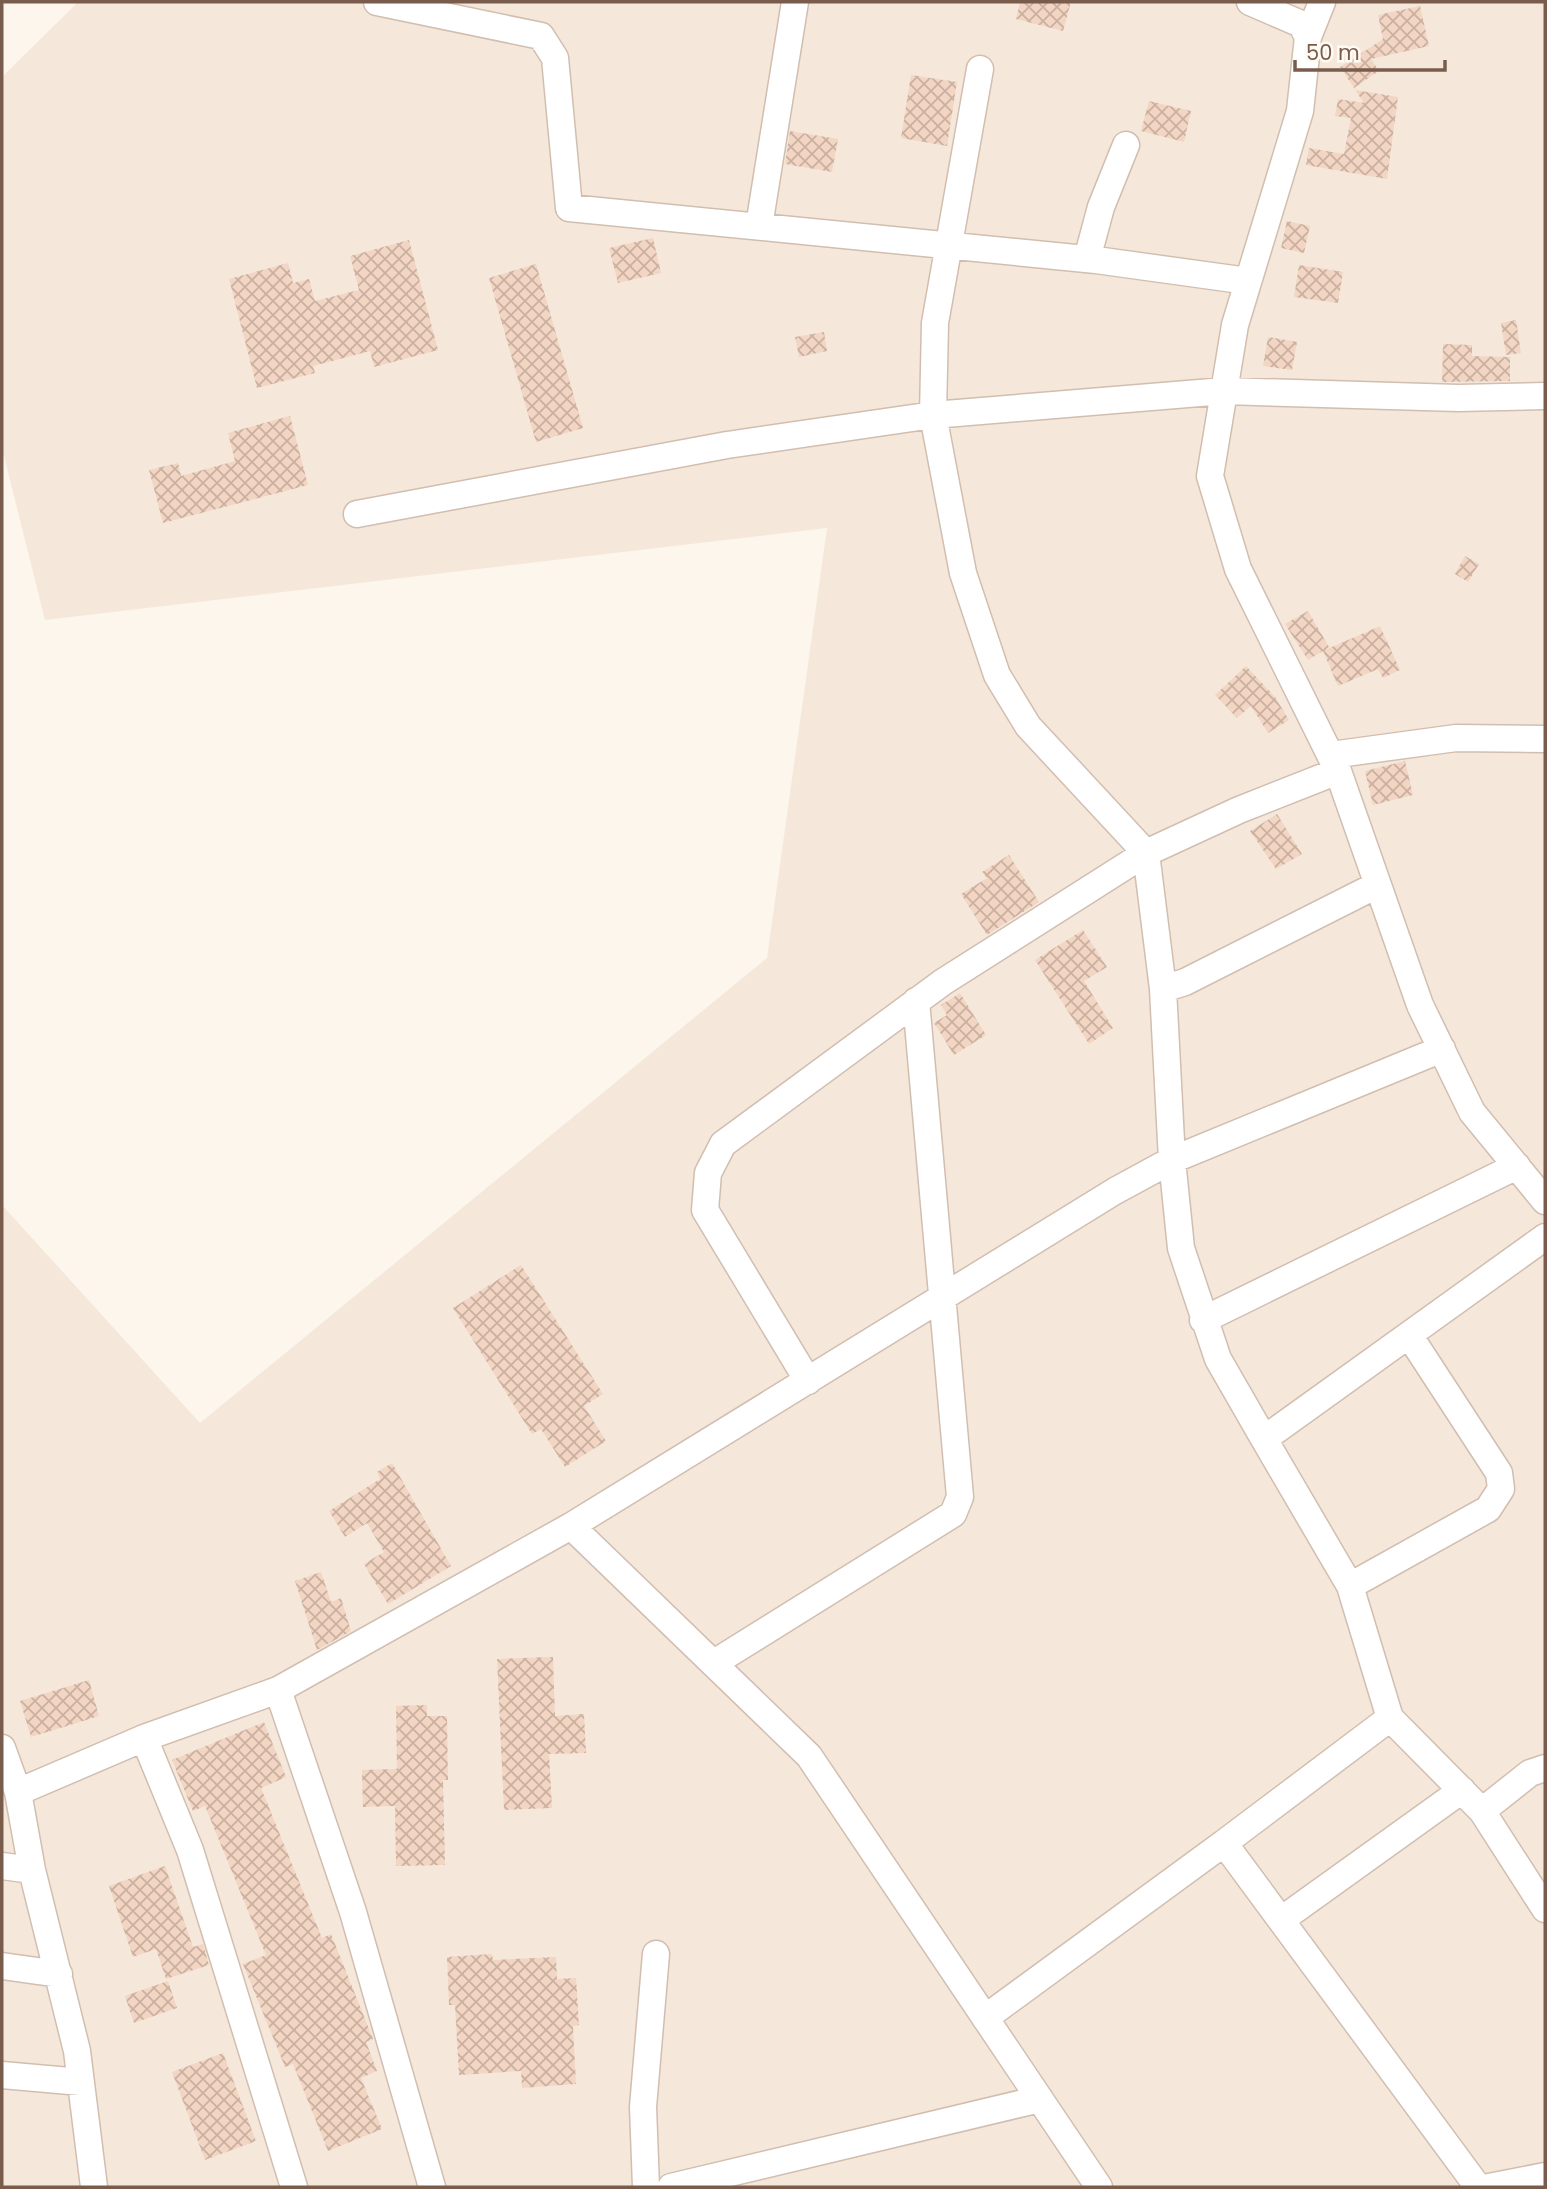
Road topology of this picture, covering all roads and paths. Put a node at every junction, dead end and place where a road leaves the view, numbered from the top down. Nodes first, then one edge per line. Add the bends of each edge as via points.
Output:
1 (377, 2) edge
2 (795, 2) edge
3 (1250, 2) edge
4 (1322, 2) edge
5 (1308, 37) junction
6 (980, 69) dead end
7 (1126, 145) dead end
8 (759, 226) junction
9 (948, 247) junction
10 (1087, 259) junction
11 (1248, 281) junction
12 (1224, 391) junction
13 (1545, 396) edge
14 (933, 415) junction
15 (357, 514) dead end
16 (1545, 739) edge
17 (1334, 763) junction
18 (1146, 853) junction
19 (1377, 885) junction
20 (1163, 989) junction
21 (916, 1001) junction
22 (1442, 1049) junction
23 (1172, 1160) junction
24 (1517, 1167) junction
25 (1545, 1199) edge
26 (1545, 1237) edge
27 (942, 1297) junction
28 (1203, 1320) junction
29 (1409, 1335) junction
30 (808, 1381) junction
31 (1264, 1439) junction
32 (571, 1526) junction
33 (1350, 1586) junction
34 (714, 1663) junction
35 (278, 1690) junction
36 (1390, 1718) junction
37 (144, 1738) junction
38 (4, 1759) edge
39 (1545, 1768) edge
40 (1462, 1790) junction
41 (18, 1792) junction
42 (1482, 1811) junction
43 (1224, 1843) junction
44 (2, 1866) edge
45 (32, 1870) junction
46 (1535, 1876) edge
47 (1545, 1909) edge
48 (1281, 1920) junction
49 (656, 1954) dead end
50 (2, 1966) edge
51 (59, 1974) junction
52 (985, 2018) junction
53 (2, 2075) edge
54 (81, 2082) junction
55 (1040, 2099) junction
56 (1545, 2176) edge
57 (94, 2187) edge
58 (294, 2187) edge
59 (432, 2187) edge
60 (646, 2187) edge
61 (671, 2187) edge
62 (1099, 2187) edge
63 (1494, 2187) edge

1 - 8 street via 541,36 555,58 569,208
2 - 8 street
3 - 5 street via 1301,24
4 - 5 street
5 - 11 street via 1300,111
6 - 9 street
7 - 10 street via 1101,206
8 - 9 street
9 - 10 street
9 - 14 street via 934,323
10 - 11 street
11 - 12 street
12 - 13 street
12 - 14 street
12 - 17 street via 1210,476 1238,569
14 - 15 street via 727,445
14 - 18 street via 963,573 997,675 1028,726
16 - 17 street via 1456,738
17 - 18 street
17 - 19 street
18 - 20 street
18 - 21 street
19 - 20 street
19 - 22 street via 1420,1005
20 - 23 street
21 - 27 street
21 - 30 street via 723,1144 708,1173 705,1210
22 - 23 street
22 - 24 street via 1472,1112
23 - 27 street
23 - 28 street via 1181,1248
24 - 25 street
24 - 28 street
26 - 29 street
27 - 30 street
27 - 34 street via 960,1497 953,1514
28 - 31 street via 1217,1359
29 - 31 street
29 - 33 street via 1499,1473 1502,1489 1488,1509
30 - 32 street
31 - 33 street
32 - 34 street
32 - 35 street
33 - 36 street
34 - 52 street via 809,1756
35 - 37 street
35 - 59 street via 353,1912
36 - 40 street
36 - 43 street
37 - 41 street
37 - 58 street via 190,1850
38 - 41 street
39 - 42 street via 1530,1773
40 - 42 street
40 - 48 street
41 - 45 street
42 - 46 street
43 - 48 street
43 - 52 street
44 - 45 street
45 - 51 street
46 - 47 street
48 - 63 street
49 - 60 street via 643,2107
50 - 51 street
51 - 54 street
52 - 55 street
53 - 54 street
54 - 57 street
55 - 61 street
55 - 62 street
56 - 63 street

